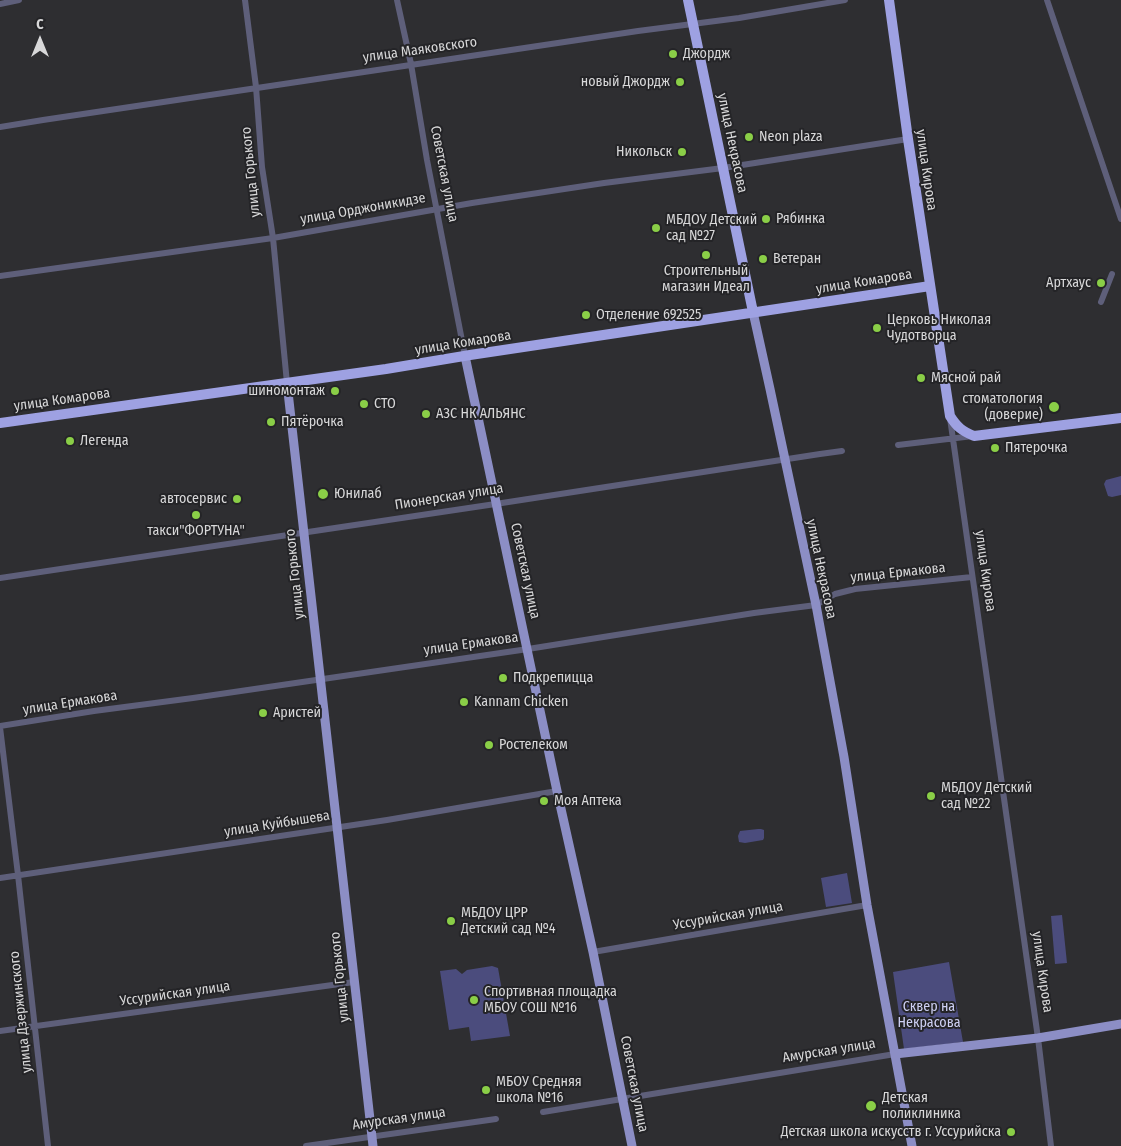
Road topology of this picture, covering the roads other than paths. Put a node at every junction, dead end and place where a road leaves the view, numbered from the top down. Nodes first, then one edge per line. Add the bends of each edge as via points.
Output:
1 (19, 0) edge
2 (244, 0) edge
3 (397, 0) edge
4 (688, 0) edge
5 (845, 0) edge
6 (889, 0) edge
7 (1047, 0) edge
8 (834, 1) edge
9 (0, 4) edge
10 (693, 24) junction
11 (411, 64) junction
12 (256, 87) junction
13 (0, 128) edge
14 (908, 138) junction
15 (723, 168) junction
16 (437, 208) junction
17 (1121, 219) edge
18 (272, 238) junction
19 (1112, 274) dead end
20 (0, 276) edge
21 (930, 286) junction
22 (1101, 302) dead end
23 (753, 312) junction
24 (464, 356) junction
25 (288, 383) junction
26 (950, 416) junction
27 (1121, 418) edge
28 (0, 423) edge
29 (974, 436) junction
30 (953, 439) junction
31 (898, 445) dead end
32 (842, 451) dead end
33 (784, 459) junction
34 (496, 504) junction
35 (304, 532) junction
36 (972, 577) junction
37 (0, 578) edge
38 (816, 605) junction
39 (528, 649) junction
40 (320, 679) junction
41 (0, 726) edge
42 (557, 791) junction
43 (338, 828) junction
44 (18, 875) junction
45 (0, 878) edge
46 (867, 905) junction
47 (593, 952) junction
48 (354, 982) junction
49 (1121, 1024) edge
50 (36, 1026) junction
51 (0, 1031) edge
52 (1038, 1038) junction
53 (895, 1054) junction
54 (623, 1099) junction
55 (543, 1112) dead end
56 (496, 1119) dead end
57 (372, 1141) edge
58 (48, 1146) edge
59 (306, 1146) edge
60 (632, 1146) edge
61 (912, 1146) edge
62 (1050, 1146) edge

1 - 9 street
2 - 12 street, улица Горького
3 - 11 street, Советская улица
4 - 10 highway, улица Некрасова
5 - 8 street, улица Маяковского
6 - 14 highway, улица Кирова
7 - 17 street
8 - 10 street, улица Маяковского
10 - 11 street, улица Маяковского
10 - 15 highway, улица Некрасова
11 - 12 street, улица Маяковского
11 - 16 street, Советская улица
12 - 13 street, улица Маяковского
12 - 18 street, улица Горького
14 - 15 street, улица Орджоникидзе
14 - 21 highway, улица Кирова
15 - 16 street, улица Орджоникидзе
15 - 23 highway, улица Некрасова
16 - 18 street, улица Орджоникидзе
16 - 24 street, Советская улица
18 - 20 street, улица Орджоникидзе
18 - 25 street, улица Горького
19 - 22 street
21 - 23 highway, улица Комарова
21 - 26 highway, улица Кирова
23 - 24 highway, улица Комарова
23 - 33 main road, улица Некрасова
24 - 25 highway, улица Комарова
24 - 34 main road, Советская улица
25 - 28 highway, улица Комарова
25 - 35 main road, улица Горького
26 - 29 highway via 963,431
26 - 30 street, улица Кирова
27 - 29 highway
29 - 30 street
30 - 31 street
30 - 36 street, улица Кирова
32 - 33 street, Пионерская улица
33 - 34 street, Пионерская улица
33 - 38 main road, улица Некрасова
34 - 35 street, Пионерская улица
34 - 39 main road, Советская улица
35 - 37 street, Пионерская улица
35 - 40 main road, улица Горького
36 - 38 street, улица Ермакова via 855,589 835,594
36 - 52 street, улица Кирова
38 - 39 street, улица Ермакова
38 - 46 main road, улица Некрасова
39 - 40 street, улица Ермакова
39 - 42 main road, Советская улица
40 - 41 street, улица Ермакова
40 - 43 main road, улица Горького
41 - 44 street, улица Дзержинского
42 - 43 street, улица Куйбышева
42 - 47 main road, Советская улица
43 - 44 street, улица Куйбышева
43 - 48 main road, улица Горького
44 - 45 street, улица Куйбышева
44 - 50 street, улица Дзержинского
46 - 47 street, Уссурийская улица
46 - 53 main road, улица Некрасова
47 - 54 main road, Советская улица
48 - 50 street, Уссурийская улица
48 - 57 main road, улица Горького
49 - 52 main road, Амурская улица
50 - 51 street, Уссурийская улица
50 - 58 street, улица Дзержинского
52 - 53 main road, Амурская улица
52 - 62 street, улица Кирова
53 - 54 street, Амурская улица
53 - 61 main road, улица Некрасова
54 - 55 street, Амурская улица
54 - 60 main road, Советская улица
56 - 57 street, Амурская улица
57 - 59 street, Амурская улица

